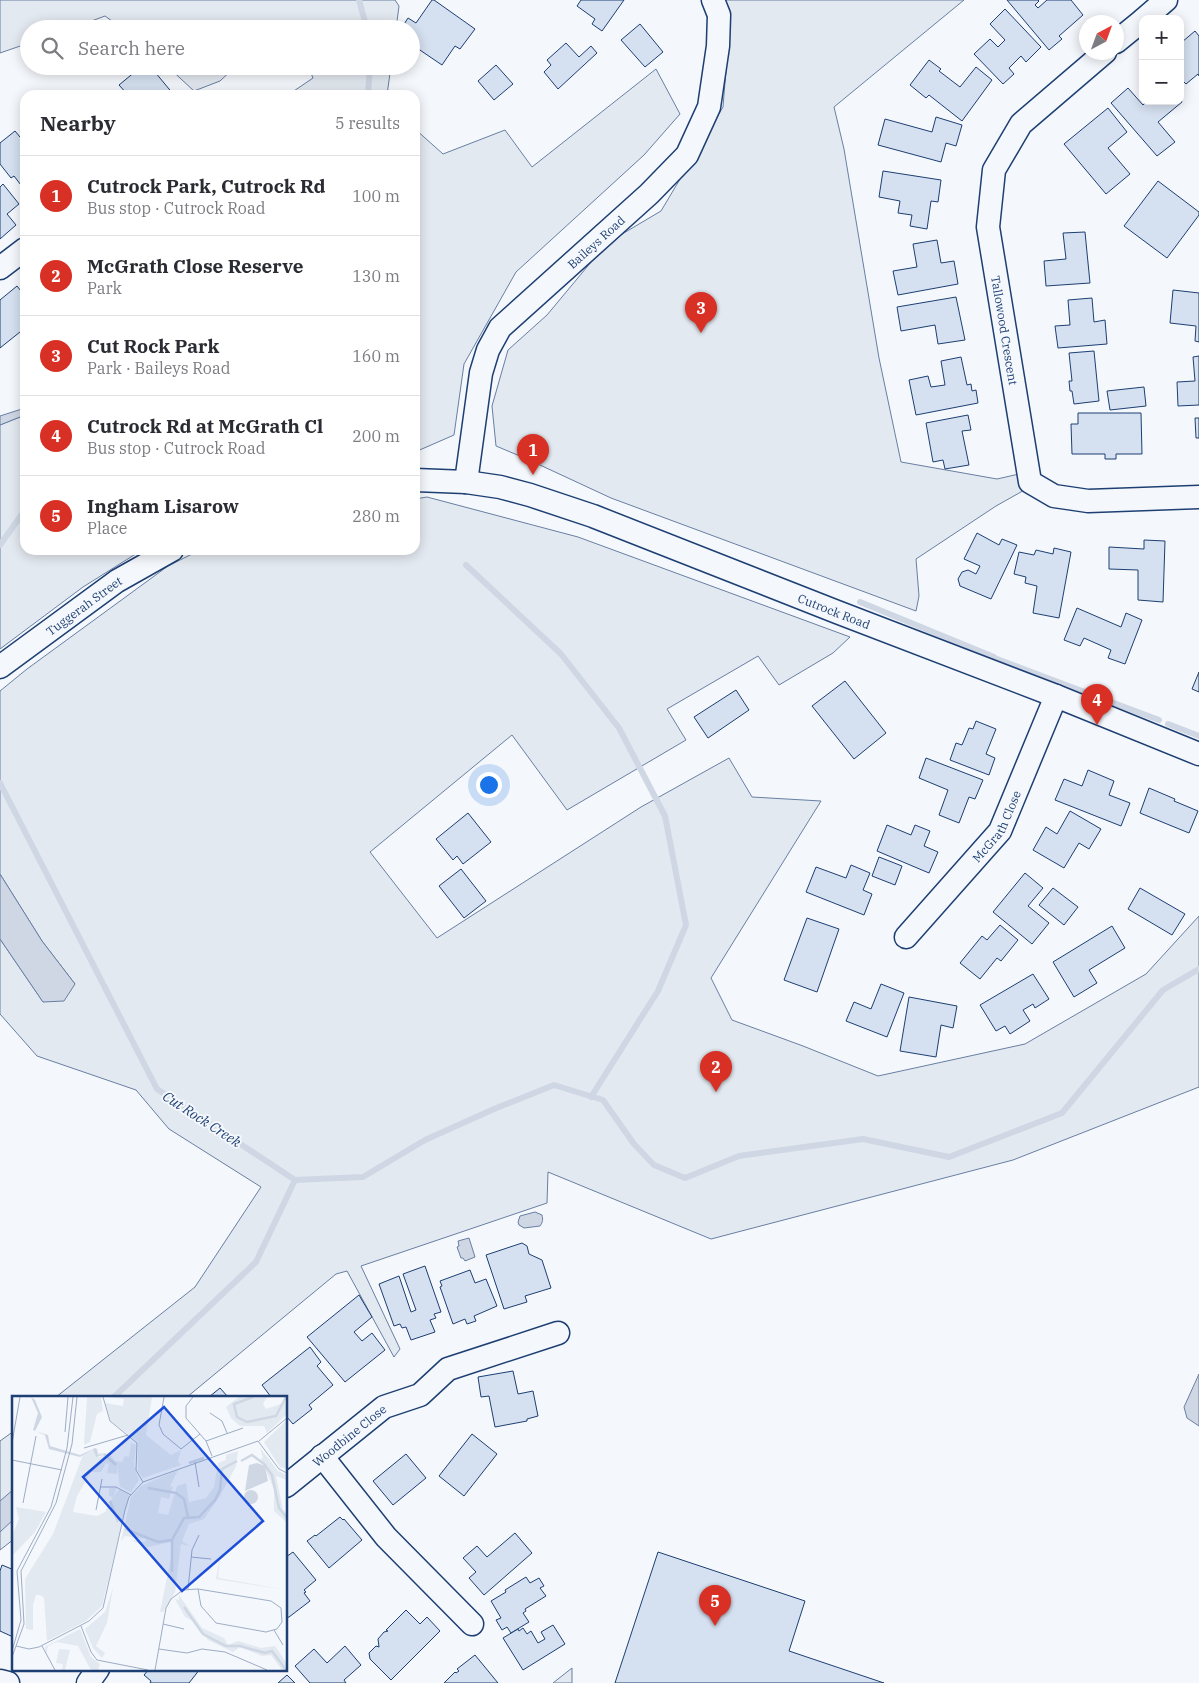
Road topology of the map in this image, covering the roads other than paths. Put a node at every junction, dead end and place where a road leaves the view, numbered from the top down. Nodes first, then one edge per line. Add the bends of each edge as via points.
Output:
1 (713, 0) edge
2 (1166, 0) edge
3 (1148, 15) edge
4 (1139, 22) edge
5 (1124, 35) edge
6 (1096, 60) edge
7 (20, 253) edge
8 (0, 268) edge
9 (420, 480) edge
10 (466, 482) junction
11 (1199, 497) edge
12 (163, 555) edge
13 (0, 667) edge
14 (1056, 696) junction
15 (1199, 754) edge
16 (906, 937) dead end
17 (558, 1333) dead end
18 (322, 1456) junction
19 (288, 1484) edge
20 (472, 1624) dead end
21 (97, 1670) edge
22 (0, 1681) edge
23 (8, 1683) edge
24 (88, 1683) edge

1 - 10 street, Baileys Road via 719,15 718,46 709,107 687,155 649,194 500,328 488,350 481,374
2 - 3 street
4 - 5 street
6 - 11 street, Tallowood Crescent via 1021,124 994,170 988,227 1030,482 1054,496 1088,501
7 - 8 street
9 - 10 street
10 - 14 street, Cutrock Road via 530,495 593,516
12 - 13 street, Tuggerah Street via 117,581
14 - 15 street, Cutrock Road
14 - 16 street, McGrath Close via 1000,831
17 - 18 street, Woodbine Close via 448,1369 420,1394 384,1407
18 - 19 street, Woodbine Close
18 - 20 street via 386,1537
21 - 24 street
22 - 23 street

